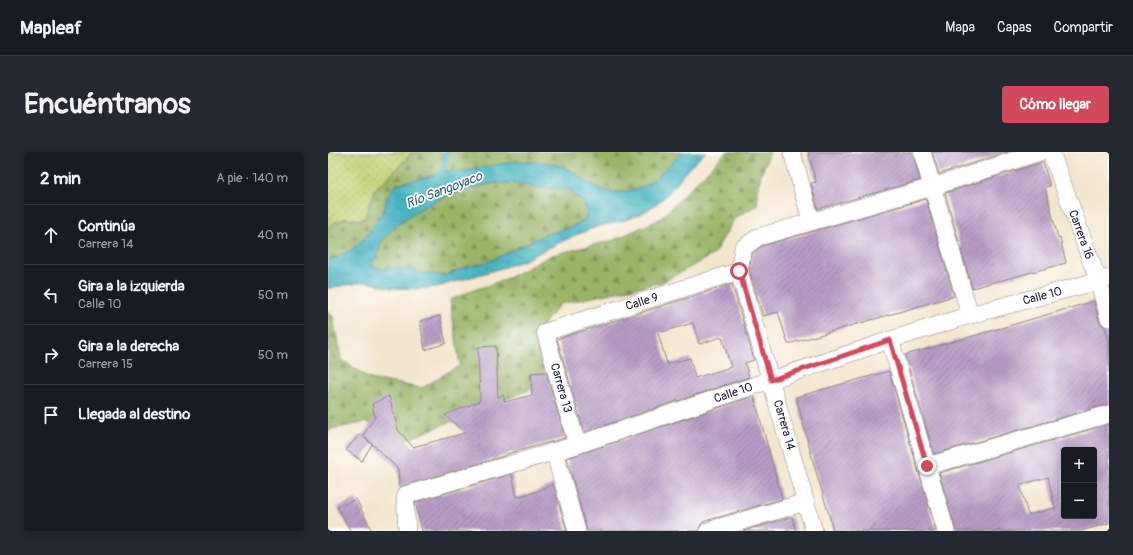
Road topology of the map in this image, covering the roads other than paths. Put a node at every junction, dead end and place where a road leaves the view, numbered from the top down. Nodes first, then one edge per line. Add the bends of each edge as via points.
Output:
1 (792, 152) edge
2 (922, 152) edge
3 (1040, 152) edge
4 (1051, 152) edge
5 (932, 187) junction
6 (811, 221) junction
7 (739, 271) junction
8 (1103, 279) edge
9 (970, 315) junction
10 (1109, 318) edge
11 (545, 332) joint
12 (890, 340) junction
13 (771, 380) junction
14 (1109, 414) edge
15 (577, 445) junction
16 (554, 451) junction
17 (927, 466) junction
18 (806, 502) junction
19 (407, 531) edge
20 (578, 531) edge
21 (708, 531) edge
22 (814, 531) edge
23 (946, 531) edge

1 - 6 street
2 - 5 street
3 - 5 street
4 - 8 street, Carrera 16
5 - 6 street
5 - 9 street
6 - 7 street, Carrera 14 via 758,237 743,248
7 - 11 street, Calle 9
7 - 13 street, Carrera 14
8 - 9 street, Calle 10
8 - 10 street, Carrera 16
9 - 12 street, Calle 10
11 - 15 street, Carrera 13
12 - 13 street, Calle 10
12 - 17 street
13 - 15 street, Calle 10
13 - 18 street, Carrera 14
14 - 17 street
15 - 16 street, Calle 10
16 - 19 street, Calle 10 via 405,495
16 - 20 street
17 - 23 street
18 - 21 street
18 - 22 street, Carrera 14

